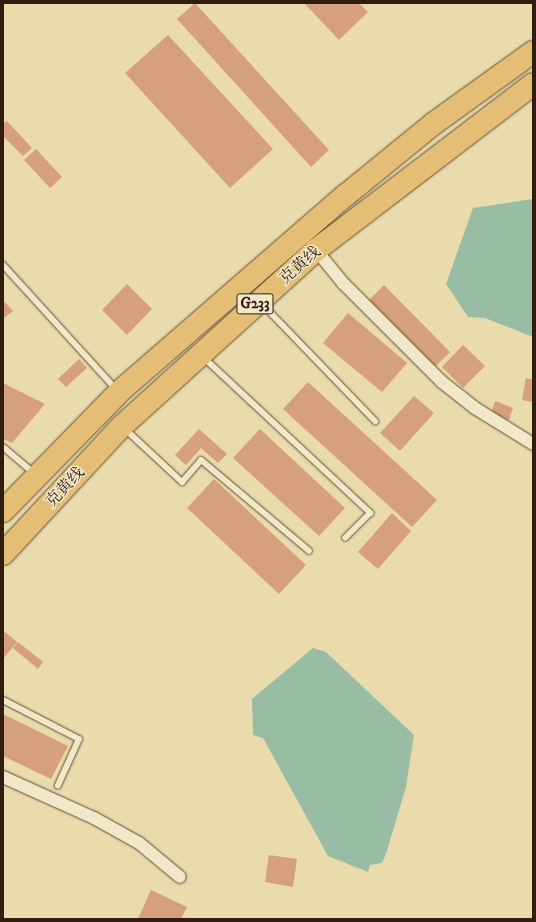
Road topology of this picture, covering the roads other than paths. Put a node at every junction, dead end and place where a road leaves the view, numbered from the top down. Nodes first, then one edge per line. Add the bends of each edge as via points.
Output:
1 (533, 52) edge
2 (533, 84) edge
3 (316, 250) junction
4 (3, 265) edge
5 (259, 301) junction
6 (200, 354) junction
7 (119, 392) junction
8 (375, 421) dead end
9 (122, 426) junction
10 (533, 444) edge
11 (3, 447) edge
12 (37, 476) junction
13 (3, 511) edge
14 (345, 538) dead end
15 (309, 551) dead end
16 (3, 554) edge
17 (3, 700) edge
18 (3, 778) edge
19 (58, 785) dead end
20 (180, 877) dead end

1 - 7 highway, 克黄线 / G233 via 433,124 346,195
2 - 3 highway, 克黄线 / G233
3 - 5 highway, 克黄线 / G233
3 - 10 street via 348,289 442,382 475,408
4 - 7 lane
5 - 6 highway, 克黄线 / G233
5 - 8 lane
6 - 9 highway, 克黄线 / G233
6 - 14 lane via 370,513
7 - 12 highway, 克黄线 / G233
9 - 15 lane via 182,482 201,460
9 - 16 highway, 克黄线 / G233
11 - 12 lane
12 - 13 highway, 克黄线 / G233
17 - 19 lane via 79,739
18 - 20 street via 94,818 139,843

